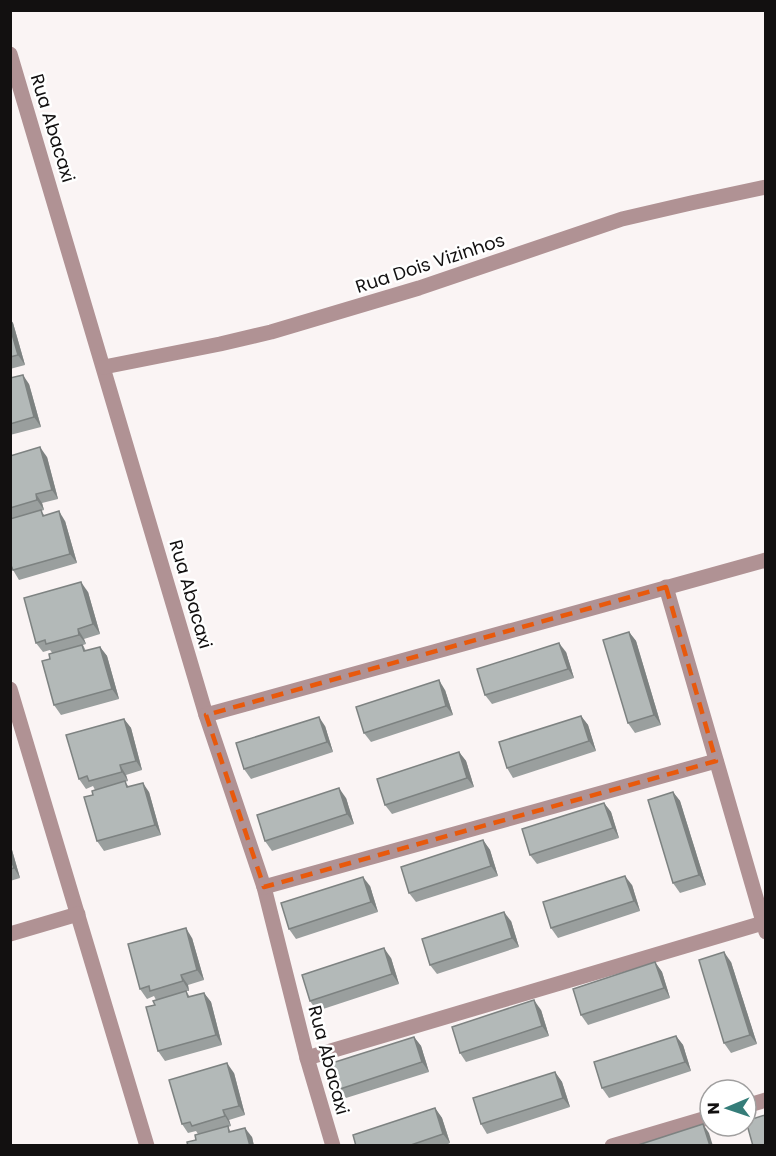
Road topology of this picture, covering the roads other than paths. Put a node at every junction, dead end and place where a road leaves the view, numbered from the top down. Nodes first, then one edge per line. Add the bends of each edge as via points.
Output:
1 (10, 54) edge
2 (765, 187) edge
3 (104, 367) junction
4 (765, 560) edge
5 (666, 587) junction
6 (10, 689) edge
7 (206, 715) junction
8 (716, 761) junction
9 (264, 887) junction
10 (78, 914) junction
11 (764, 927) edge
12 (10, 934) edge
13 (307, 1058) junction
14 (698, 1121) edge
15 (147, 1146) edge
16 (333, 1146) edge
17 (612, 1146) edge

1 - 3 street, Rua Abacaxi
2 - 3 street, Rua Dois Vizinhos via 622,219 419,288 271,332
3 - 7 street, Rua Abacaxi
4 - 5 street
5 - 7 street
5 - 8 street
6 - 10 street
7 - 9 street, Rua Abacaxi
8 - 9 street
8 - 11 street
9 - 13 street, Rua Abacaxi
10 - 12 street
10 - 15 street
11 - 13 street
13 - 16 street, Rua Abacaxi
14 - 17 street

